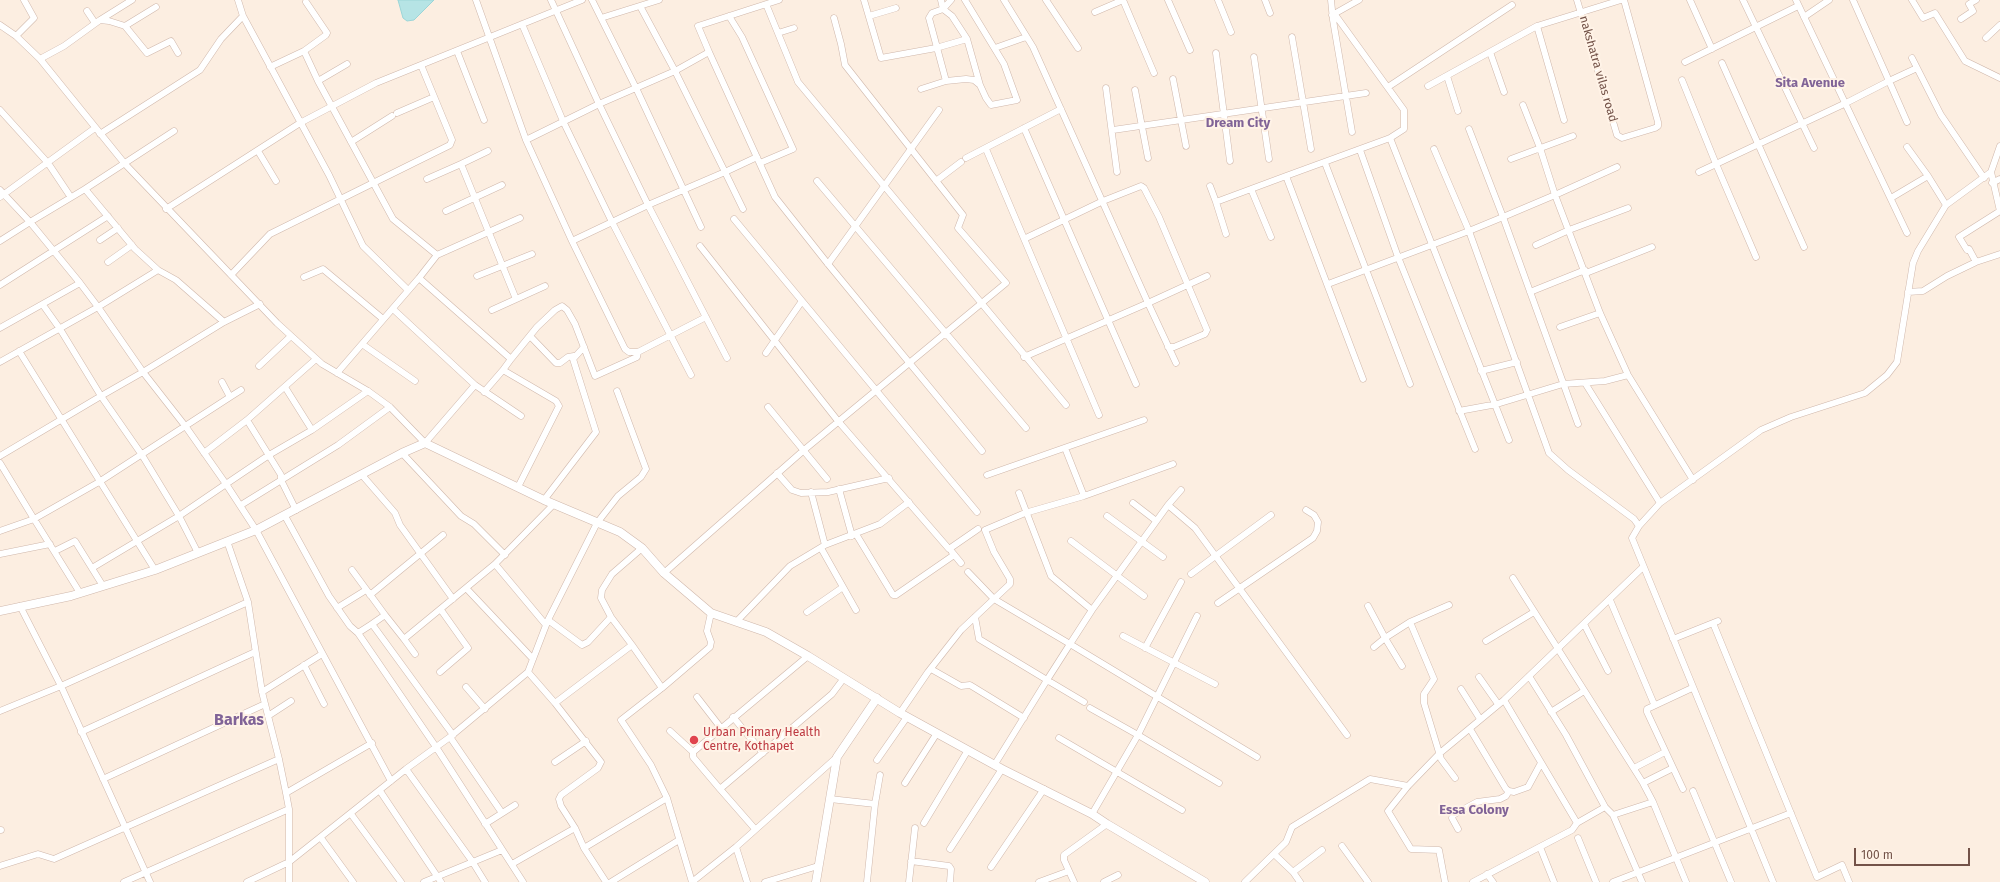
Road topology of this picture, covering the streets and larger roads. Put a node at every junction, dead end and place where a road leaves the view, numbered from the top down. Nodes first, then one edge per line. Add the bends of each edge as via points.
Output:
1 (24, 0) edge
2 (132, 0) edge
3 (238, 0) edge
4 (476, 0) edge
5 (551, 0) edge
6 (582, 0) edge
7 (592, 0) edge
8 (659, 0) edge
9 (779, 0) edge
10 (864, 0) edge
11 (941, 0) edge
12 (951, 0) edge
13 (965, 0) edge
14 (1004, 0) edge
15 (1046, 0) edge
16 (1123, 0) edge
17 (1168, 0) edge
18 (1218, 0) edge
19 (1265, 0) edge
20 (1331, 0) edge
21 (1358, 0) edge
22 (1577, 0) edge
23 (1621, 0) edge
24 (1624, 0) edge
25 (1690, 0) edge
26 (1743, 0) edge
27 (1829, 0) edge
28 (1853, 0) edge
29 (1912, 0) edge
30 (1976, 0) edge
31 (306, 2) dead end
32 (1797, 3) edge
33 (766, 4) junction
34 (1512, 5) dead end
35 (640, 6) junction
36 (156, 7) dead end
37 (896, 8) dead end
38 (943, 9) junction
39 (556, 10) junction
40 (87, 12) dead end
41 (1096, 12) dead end
42 (1581, 12) junction
43 (1270, 13) dead end
44 (1333, 14) junction
45 (242, 16) junction
46 (729, 16) junction
47 (869, 16) junction
48 (1804, 17) junction
49 (601, 18) junction
50 (834, 18) dead end
51 (1961, 19) dead end
52 (98, 22) junction
53 (522, 24) junction
54 (0, 25) edge
55 (2000, 25) edge
56 (125, 26) junction
57 (1537, 26) junction
58 (1754, 26) junction
59 (794, 28) dead end
60 (778, 32) junction
61 (1231, 32) dead end
62 (16, 36) junction
63 (1026, 37) junction
64 (1292, 37) dead end
65 (489, 38) junction
66 (1986, 38) dead end
67 (967, 39) junction
68 (936, 48) junction
69 (994, 48) junction
70 (1078, 48) dead end
71 (1712, 49) junction
72 (457, 50) junction
73 (1190, 50) dead end
74 (304, 51) junction
75 (709, 52) junction
76 (1490, 52) junction
77 (178, 53) dead end
78 (1216, 54) dead end
79 (1254, 57) dead end
80 (1912, 58) dead end
81 (40, 59) junction
82 (1685, 62) dead end
83 (1722, 63) dead end
84 (347, 64) dead end
85 (421, 65) junction
86 (270, 67) junction
87 (1917, 68) junction
88 (674, 71) junction
89 (1154, 73) dead end
90 (1447, 76) junction
91 (2000, 78) edge
92 (1173, 79) dead end
93 (1682, 80) dead end
94 (318, 81) junction
95 (946, 81) junction
96 (1889, 81) junction
97 (980, 85) junction
98 (1428, 86) dead end
99 (1388, 87) junction
100 (636, 88) junction
101 (1106, 88) dead end
102 (921, 89) dead end
103 (1135, 90) dead end
104 (1504, 92) dead end
105 (1366, 93) dead end
106 (1347, 96) junction
107 (434, 97) junction
108 (1302, 102) junction
109 (600, 104) junction
110 (1523, 104) dead end
111 (1846, 104) junction
112 (331, 106) junction
113 (1261, 108) junction
114 (1061, 109) junction
115 (0, 110) edge
116 (939, 110) dead end
117 (1458, 112) dead end
118 (1224, 114) junction
119 (484, 120) dead end
120 (1182, 120) junction
121 (1564, 120) dead end
122 (563, 121) junction
123 (1907, 122) dead end
124 (300, 123) junction
125 (1802, 124) junction
126 (1142, 126) junction
127 (95, 128) junction
128 (1024, 128) junction
129 (1469, 129) dead end
130 (1113, 130) junction
131 (174, 131) dead end
132 (1352, 132) dead end
133 (100, 134) junction
134 (1573, 136) dead end
135 (1390, 138) junction
136 (526, 140) junction
137 (351, 142) junction
138 (1758, 144) junction
139 (1186, 146) dead end
140 (2000, 146) edge
141 (1907, 147) dead end
142 (1540, 148) junction
143 (1814, 148) dead end
144 (911, 149) junction
145 (986, 149) junction
146 (1310, 149) dead end
147 (1434, 149) dead end
148 (1360, 150) junction
149 (258, 151) junction
150 (488, 151) dead end
151 (757, 157) junction
152 (1148, 158) dead end
153 (1269, 159) dead end
154 (1510, 159) dead end
155 (1230, 161) dead end
156 (48, 163) junction
157 (1325, 163) junction
158 (125, 164) junction
159 (461, 164) junction
160 (760, 164) junction
161 (1716, 164) junction
162 (1617, 167) dead end
163 (725, 172) junction
164 (1117, 172) dead end
165 (1699, 172) dead end
166 (1991, 172) junction
167 (1286, 176) junction
168 (1928, 176) junction
169 (1984, 178) junction
170 (427, 179) dead end
171 (2000, 179) edge
172 (276, 181) dead end
173 (818, 181) dead end
174 (936, 181) junction
175 (1992, 182) junction
176 (373, 184) junction
177 (502, 186) dead end
178 (1210, 186) dead end
179 (884, 187) junction
180 (85, 189) junction
181 (1251, 189) junction
182 (684, 190) junction
183 (1, 194) edge
184 (70, 196) junction
185 (1555, 196) junction
186 (341, 198) junction
187 (475, 198) junction
188 (1891, 198) junction
189 (1103, 201) junction
190 (1216, 202) junction
191 (648, 205) junction
192 (1946, 205) junction
193 (166, 208) junction
194 (1628, 208) dead end
195 (743, 209) dead end
196 (446, 211) dead end
197 (2000, 211) edge
198 (108, 216) junction
199 (1503, 217) junction
200 (520, 218) dead end
201 (734, 219) dead end
202 (1063, 219) junction
203 (30, 222) junction
204 (612, 222) junction
205 (856, 226) junction
206 (701, 227) dead end
207 (118, 228) junction
208 (1569, 230) junction
209 (488, 231) junction
210 (1470, 231) junction
211 (1907, 233) dead end
212 (1226, 234) dead end
213 (1270, 237) dead end
214 (100, 240) dead end
215 (0, 241) edge
216 (572, 241) junction
217 (1025, 241) junction
218 (1432, 244) junction
219 (132, 245) junction
220 (1536, 245) dead end
221 (700, 246) dead end
222 (1652, 247) dead end
223 (1804, 247) dead end
224 (55, 252) junction
225 (532, 254) dead end
226 (2000, 254) edge
227 (437, 255) junction
228 (1398, 257) junction
229 (1756, 257) dead end
230 (108, 262) dead end
231 (1976, 262) junction
232 (828, 264) junction
233 (502, 266) junction
234 (1364, 268) junction
235 (158, 270) junction
236 (1586, 272) junction
237 (231, 275) junction
238 (478, 276) dead end
239 (1207, 276) dead end
240 (304, 277) dead end
241 (418, 278) junction
242 (80, 283) junction
243 (1328, 284) junction
244 (0, 285) edge
245 (1187, 285) junction
246 (545, 286) dead end
247 (408, 290) junction
248 (1530, 292) junction
249 (1908, 292) junction
250 (516, 299) junction
251 (802, 301) junction
252 (1148, 303) junction
253 (43, 304) junction
254 (260, 304) junction
255 (980, 304) junction
256 (98, 307) junction
257 (392, 309) junction
258 (492, 310) dead end
259 (1600, 313) junction
260 (706, 317) junction
261 (383, 319) junction
262 (1109, 320) junction
263 (224, 322) junction
264 (1560, 327) dead end
265 (0, 328) edge
266 (60, 329) junction
267 (945, 332) junction
268 (670, 335) junction
269 (291, 336) junction
270 (530, 336) junction
271 (1066, 338) junction
272 (774, 340) junction
273 (362, 344) junction
274 (584, 347) junction
275 (1168, 347) junction
276 (19, 352) junction
277 (638, 352) junction
278 (766, 352) dead end
279 (574, 356) junction
280 (1024, 357) junction
281 (727, 358) dead end
282 (316, 359) junction
283 (511, 359) junction
284 (0, 362) edge
285 (910, 362) junction
286 (1517, 362) junction
287 (1176, 363) dead end
288 (259, 366) dead end
289 (503, 370) junction
290 (1481, 371) junction
291 (143, 372) junction
292 (337, 373) junction
293 (691, 375) dead end
294 (1628, 375) junction
295 (1363, 379) dead end
296 (414, 381) dead end
297 (222, 382) dead end
298 (1585, 383) junction
299 (1136, 384) dead end
300 (1410, 384) dead end
301 (1564, 384) junction
302 (475, 385) junction
303 (285, 387) junction
304 (241, 390) dead end
305 (876, 390) junction
306 (368, 391) junction
307 (617, 391) dead end
308 (484, 392) junction
309 (100, 396) junction
310 (1529, 396) junction
311 (230, 397) junction
312 (1497, 404) junction
313 (1066, 406) dead end
314 (390, 407) junction
315 (768, 407) dead end
316 (1459, 411) junction
317 (1099, 415) dead end
318 (520, 416) dead end
319 (60, 420) junction
320 (247, 420) junction
321 (1144, 420) dead end
322 (838, 421) junction
323 (1578, 424) dead end
324 (186, 427) junction
325 (1026, 428) dead end
326 (312, 430) junction
327 (1509, 440) dead end
328 (425, 443) junction
329 (1065, 448) junction
330 (1475, 449) dead end
331 (804, 450) junction
332 (982, 451) dead end
333 (204, 453) junction
334 (402, 453) junction
335 (142, 455) junction
336 (269, 455) junction
337 (0, 456) edge
338 (0, 463) edge
339 (1173, 464) dead end
340 (777, 473) junction
341 (362, 475) junction
342 (987, 475) dead end
343 (889, 478) junction
344 (827, 479) dead end
345 (281, 480) junction
346 (1693, 480) junction
347 (99, 482) junction
348 (226, 484) junction
349 (518, 487) junction
350 (839, 489) junction
351 (1181, 490) dead end
352 (811, 492) junction
353 (1019, 493) dead end
354 (1084, 496) junction
355 (544, 500) junction
356 (909, 502) junction
357 (1133, 502) dead end
358 (1660, 503) junction
359 (554, 504) junction
360 (241, 505) junction
361 (1168, 505) junction
362 (296, 510) junction
363 (1306, 510) dead end
364 (976, 512) dead end
365 (1025, 513) junction
366 (1271, 515) dead end
367 (179, 516) junction
368 (285, 516) junction
369 (1107, 516) dead end
370 (34, 519) junction
371 (1156, 520) junction
372 (597, 523) junction
373 (1639, 526) junction
374 (978, 529) dead end
375 (256, 530) junction
376 (0, 531) edge
377 (443, 535) dead end
378 (854, 535) junction
379 (227, 541) junction
380 (1071, 541) dead end
381 (1142, 541) junction
382 (136, 542) junction
383 (50, 544) junction
384 (823, 546) junction
385 (642, 548) junction
386 (950, 549) junction
387 (55, 551) junction
388 (198, 553) junction
389 (420, 553) junction
390 (0, 554) edge
391 (504, 555) junction
392 (954, 555) junction
393 (1216, 556) junction
394 (1163, 557) dead end
395 (961, 563) dead end
396 (495, 564) junction
397 (1643, 567) junction
398 (92, 568) junction
399 (155, 570) junction
400 (352, 570) dead end
401 (968, 572) dead end
402 (664, 573) junction
403 (1191, 574) dead end
404 (1117, 576) junction
405 (1513, 578) dead end
406 (1181, 582) dead end
407 (103, 586) junction
408 (843, 587) junction
409 (466, 588) junction
410 (1239, 589) junction
411 (366, 590) junction
412 (80, 593) junction
413 (370, 595) junction
414 (1144, 596) dead end
415 (453, 599) junction
416 (994, 599) junction
417 (1610, 600) junction
418 (248, 602) junction
419 (1218, 603) dead end
420 (1449, 605) dead end
421 (20, 606) junction
422 (1368, 606) dead end
423 (337, 608) junction
424 (441, 610) junction
425 (856, 610) dead end
426 (1092, 610) junction
427 (0, 611) edge
428 (807, 612) dead end
429 (1534, 612) junction
430 (711, 613) junction
431 (385, 615) junction
432 (975, 616) junction
433 (1197, 616) dead end
434 (611, 617) junction
435 (736, 621) junction
436 (1410, 622) junction
437 (547, 623) junction
438 (372, 624) junction
439 (1584, 624) junction
440 (358, 633) junction
441 (1123, 636) dead end
442 (1385, 638) junction
443 (404, 639) junction
444 (1672, 639) junction
445 (1486, 641) dead end
446 (1070, 644) junction
447 (632, 645) junction
448 (1374, 647) dead end
449 (1145, 648) junction
450 (1557, 649) junction
451 (255, 652) junction
452 (322, 654) junction
453 (415, 654) dead end
454 (808, 656) junction
455 (533, 659) junction
456 (1173, 662) junction
457 (304, 665) junction
458 (1402, 666) dead end
459 (931, 668) junction
460 (1608, 671) dead end
461 (440, 672) dead end
462 (528, 672) junction
463 (1529, 676) junction
464 (1479, 677) dead end
465 (844, 678) junction
466 (1047, 680) junction
467 (1215, 684) dead end
468 (61, 686) junction
469 (466, 687) dead end
470 (662, 688) junction
471 (1692, 688) junction
472 (1461, 689) dead end
473 (1584, 691) junction
474 (262, 692) junction
475 (1156, 697) junction
476 (697, 698) dead end
477 (877, 698) junction
478 (1504, 700) junction
479 (291, 701) dead end
480 (1084, 702) dead end
481 (555, 703) junction
482 (265, 704) junction
483 (324, 704) dead end
484 (1498, 704) junction
485 (1654, 704) junction
486 (1090, 708) dead end
487 (485, 709) junction
488 (0, 711) edge
489 (1551, 712) junction
490 (904, 715) junction
491 (268, 716) junction
492 (733, 717) junction
493 (1024, 718) junction
494 (1480, 719) junction
495 (721, 728) junction
496 (1470, 729) junction
497 (670, 731) dead end
498 (81, 732) junction
499 (937, 733) junction
500 (1138, 734) junction
501 (1347, 735) dead end
502 (451, 736) junction
503 (1059, 738) dead end
504 (586, 741) junction
505 (372, 743) junction
506 (436, 747) junction
507 (968, 750) junction
508 (693, 752) junction
509 (1440, 752) junction
510 (1665, 752) junction
511 (763, 753) junction
512 (837, 757) junction
513 (1257, 757) dead end
514 (279, 759) junction
515 (877, 760) dead end
516 (555, 762) dead end
517 (1542, 763) junction
518 (999, 767) junction
519 (1634, 768) junction
520 (1673, 768) junction
521 (406, 769) junction
522 (1117, 772) junction
523 (880, 775) dead end
524 (1455, 778) dead end
525 (103, 779) junction
526 (391, 781) junction
527 (904, 783) dead end
528 (1219, 783) dead end
529 (1643, 783) junction
530 (1408, 786) junction
531 (720, 789) junction
532 (1044, 789) junction
533 (1683, 789) dead end
534 (380, 791) junction
535 (1509, 791) junction
536 (1693, 791) dead end
537 (286, 794) junction
538 (667, 798) junction
539 (830, 799) junction
540 (1653, 802) junction
541 (875, 804) junction
542 (515, 806) dead end
543 (1605, 807) junction
544 (288, 809) junction
545 (1182, 810) dead end
546 (502, 813) junction
547 (1791, 813) junction
548 (351, 814) junction
549 (1092, 814) junction
550 (1614, 815) junction
551 (924, 822) dead end
552 (1577, 823) junction
553 (485, 824) junction
554 (1106, 824) junction
555 (126, 827) junction
556 (575, 828) junction
557 (915, 828) dead end
558 (1752, 828) junction
559 (755, 829) junction
560 (1458, 829) dead end
561 (321, 838) junction
562 (1578, 838) dead end
563 (679, 840) junction
564 (1714, 843) junction
565 (736, 846) junction
566 (1342, 846) dead end
567 (584, 848) junction
568 (1540, 848) junction
569 (950, 849) dead end
570 (502, 850) junction
571 (1322, 850) dead end
572 (1274, 854) junction
573 (1676, 858) junction
574 (472, 861) junction
575 (911, 861) junction
576 (289, 862) junction
577 (512, 864) junction
578 (0, 866) edge
579 (818, 866) junction
580 (990, 867) dead end
581 (1069, 871) junction
582 (145, 872) junction
583 (1293, 872) junction
584 (1638, 872) junction
585 (1487, 874) junction
586 (1118, 875) dead end
587 (437, 876) junction
588 (124, 882) edge
589 (150, 882) edge
590 (247, 882) edge
591 (289, 882) edge
592 (353, 882) edge
593 (401, 882) edge
594 (424, 882) edge
595 (441, 882) edge
596 (485, 882) edge
597 (523, 882) edge
598 (606, 882) edge
599 (611, 882) edge
600 (692, 882) edge
601 (747, 882) edge
602 (765, 882) edge
603 (816, 882) edge
604 (867, 882) edge
605 (909, 882) edge
606 (950, 882) edge
607 (1039, 882) edge
608 (1074, 882) edge
609 (1104, 882) edge
610 (1205, 882) edge
611 (1245, 882) edge
612 (1300, 882) edge
613 (1368, 882) edge
614 (1445, 882) edge
615 (1473, 882) edge
616 (1493, 882) edge
617 (1554, 882) edge
618 (1596, 882) edge
619 (1613, 882) edge
620 (1642, 882) edge
621 (1686, 882) edge
622 (1731, 882) edge
623 (1773, 882) edge
624 (1849, 882) edge

1 - 62 street via 34,18
2 - 52 street
3 - 45 street
4 - 65 street
5 - 39 street
6 - 39 street
7 - 49 street
8 - 35 street
9 - 33 street
10 - 47 street
11 - 38 street
12 - 38 street
13 - 69 street
14 - 63 street
15 - 70 street
16 - 41 street
16 - 89 street
17 - 73 street
18 - 61 street
19 - 43 street
20 - 44 street
21 - 44 street
22 - 42 street, nakshatra vilas road
23 - 42 street
24 - 42 street, nakshatra vilas road via 1658,126 1622,138 1617,135
25 - 71 street
26 - 58 street
27 - 48 street
28 - 96 street
29 - 91 street via 1924,18 1935,13 1965,61
30 - 51 street via 1969,4 1973,12
31 - 74 street via 326,35
32 - 48 street
32 - 58 street
33 - 46 street
33 - 60 street
34 - 99 street
35 - 49 street
35 - 88 street
36 - 56 street
37 - 47 street
38 - 67 street via 952,16
38 - 68 street via 932,13 929,18
39 - 53 street
39 - 109 street
40 - 52 street
42 - 57 street
44 - 99 street
44 - 106 street
45 - 86 street
45 - 133 street via 221,39 200,70
46 - 75 street via 698,26
46 - 160 street via 742,37 793,149
47 - 68 street via 881,58
48 - 111 street
49 - 100 street
50 - 144 street via 844,65
52 - 56 street via 110,20
52 - 81 street
53 - 65 street
53 - 122 street
54 - 62 street
55 - 66 street
56 - 77 street via 147,53 171,41
57 - 76 street
57 - 121 street
58 - 71 street
58 - 125 street
59 - 60 street
60 - 179 street via 798,82
62 - 81 street
63 - 69 street
63 - 114 street
64 - 108 street
65 - 72 street
65 - 136 street
67 - 68 street
67 - 97 street
68 - 95 street
69 - 97 street via 1004,64 1017,100 991,105
71 - 82 street
72 - 85 street
72 - 119 street
74 - 86 street
74 - 94 street
75 - 88 street
75 - 151 street
76 - 90 street
76 - 104 street
78 - 118 street
79 - 113 street
80 - 87 street
81 - 127 street
83 - 138 street
84 - 94 street
85 - 107 street
85 - 112 street via 376,83
86 - 124 street
87 - 96 street
87 - 169 street via 1941,115
88 - 100 street
88 - 163 street
90 - 98 street
90 - 117 street
92 - 120 street
93 - 161 street
94 - 112 street
95 - 97 street via 966,79 974,80
95 - 102 street
96 - 111 street
96 - 123 street
99 - 135 street via 1404,110 1404,129
100 - 109 street
100 - 182 street
101 - 130 street
103 - 126 street
105 - 106 street
106 - 108 street
106 - 132 street
107 - 137 street via 395,114
107 - 176 street via 452,143
108 - 113 street
108 - 146 street
109 - 122 street
109 - 191 street
110 - 142 street
111 - 125 street
111 - 188 street
112 - 124 street
112 - 137 street
113 - 118 street
113 - 153 street
114 - 128 street
114 - 189 street
115 - 156 street
116 - 144 street
118 - 120 street
118 - 155 street
120 - 126 street
120 - 139 street
122 - 136 street
122 - 204 street
124 - 149 street
124 - 186 street
125 - 138 street
125 - 143 street
126 - 130 street
126 - 152 street
127 - 133 street
127 - 156 street
128 - 145 street
128 - 202 street
129 - 199 street
130 - 164 street
131 - 158 street
133 - 158 street
134 - 142 street
135 - 148 street
135 - 218 street
136 - 216 street
137 - 176 street
138 - 161 street
138 - 223 street
140 - 166 street
141 - 168 street
142 - 154 street
142 - 185 street
144 - 174 street
144 - 179 street
145 - 174 street via 964,160
145 - 217 street
147 - 210 street
148 - 157 street
148 - 228 street
149 - 172 street
149 - 193 street
150 - 159 street
151 - 160 street
151 - 163 street
156 - 183 street
156 - 184 street
157 - 167 street
157 - 234 street
158 - 180 street
158 - 193 street
159 - 170 street
159 - 187 street
160 - 232 street via 775,197
161 - 165 street
161 - 229 street
162 - 185 street
163 - 182 street
163 - 195 street
166 - 169 street
166 - 175 street
167 - 181 street
167 - 243 street
168 - 188 street
168 - 192 street
169 - 192 street
171 - 175 street
173 - 205 street
174 - 255 street via 963,215 958,228 1006,283
175 - 197 street
176 - 186 street
176 - 227 street via 393,219
177 - 187 street
178 - 190 street
179 - 205 street
179 - 255 street
180 - 184 street
180 - 198 street
181 - 190 street
181 - 213 street
182 - 191 street
182 - 206 street
183 - 203 street
184 - 203 street
185 - 199 street
185 - 208 street
186 - 237 street via 270,234
186 - 247 street via 363,246
187 - 196 street
187 - 209 street
188 - 211 street
189 - 202 street
189 - 245 street via 1138,186 1144,188
189 - 252 street
190 - 212 street
191 - 204 street
191 - 260 street
192 - 249 street via 1916,257
193 - 237 street
194 - 208 street
197 - 231 street via 1959,237
198 - 207 street
198 - 224 street
199 - 210 street
199 - 248 street
200 - 209 street
201 - 251 street
202 - 217 street via 1029,235
202 - 262 street
203 - 215 street
203 - 224 street
204 - 216 street
204 - 268 street
205 - 232 street
205 - 267 street
207 - 214 street
207 - 219 street
208 - 220 street
208 - 236 street
209 - 227 street
209 - 233 street
210 - 218 street
210 - 286 street
216 - 277 street via 625,349 629,352
217 - 271 street
218 - 228 street
218 - 290 street
219 - 230 street
219 - 235 street
221 - 272 street
222 - 236 street
224 - 242 street
224 - 244 street
225 - 233 street
226 - 231 street
227 - 241 street
228 - 234 street
228 - 316 street
231 - 249 street via 1923,291
232 - 285 street
233 - 238 street
233 - 250 street
234 - 243 street
234 - 300 street
235 - 256 street
235 - 263 street via 176,280
236 - 248 street
236 - 259 street
237 - 254 street
239 - 245 street
240 - 261 street via 319,269 326,270
241 - 247 street
241 - 283 street
242 - 253 street
242 - 256 street
243 - 295 street
245 - 252 street
245 - 275 street via 1207,333 1174,347
246 - 250 street
247 - 257 street
248 - 301 street
249 - 346 street via 1897,362 1887,375 1865,393 1791,417 1761,430
250 - 258 street
251 - 272 street
251 - 305 street
252 - 262 street
252 - 275 street
253 - 265 street
253 - 266 street
254 - 263 street
254 - 269 street
255 - 267 street
255 - 280 street
256 - 266 street
256 - 291 street
257 - 261 street
257 - 302 street
259 - 264 street
259 - 294 street
260 - 268 street
260 - 281 street
261 - 273 street
262 - 271 street
262 - 299 street
263 - 291 street
266 - 276 street
266 - 309 street
267 - 285 street
267 - 325 street
268 - 277 street
268 - 293 street
269 - 282 street
269 - 288 street
270 - 274 street via 562,306 575,324
270 - 279 street via 556,363
270 - 283 street
271 - 280 street
271 - 317 street
272 - 278 street
272 - 322 street
273 - 292 street
273 - 296 street
274 - 277 street via 595,376 637,357
274 - 279 street
275 - 287 street
276 - 284 street
276 - 319 street
279 - 355 street via 596,432
280 - 313 street
282 - 292 street
282 - 303 street
283 - 289 street
285 - 305 street
285 - 332 street
286 - 290 street
286 - 310 street
289 - 308 street
289 - 349 street via 556,401 559,406
290 - 312 street
291 - 309 street
291 - 324 street
292 - 306 street
294 - 298 street
294 - 346 street
297 - 311 street
298 - 301 street
298 - 358 street
301 - 310 street
301 - 323 street
302 - 308 street
302 - 328 street
303 - 320 street
303 - 326 street
304 - 311 street
305 - 322 street
305 - 364 street
306 - 314 street
306 - 326 street
307 - 372 street via 646,469 618,496
308 - 318 street
309 - 319 street
309 - 335 street
310 - 312 street
310 - 373 street via 1549,453 1634,519
311 - 324 street
312 - 316 street
312 - 327 street
314 - 328 street
314 - 345 street via 338,445
315 - 331 street
316 - 330 street
319 - 337 street
319 - 347 street
320 - 333 street
320 - 336 street
321 - 329 street
322 - 331 street
322 - 343 street
324 - 333 street
324 - 335 street
326 - 336 street
328 - 334 street
328 - 349 street
329 - 342 street
329 - 354 street
331 - 340 street
331 - 344 street
333 - 348 street
334 - 341 street
334 - 391 street via 461,516 474,524
335 - 347 street
335 - 367 street
336 - 345 street via 281,475
336 - 348 street
338 - 370 street
339 - 354 street
340 - 352 street via 792,490 801,493
340 - 402 street
341 - 362 street
341 - 389 street via 395,513 400,525
343 - 350 street
343 - 356 street
345 - 360 street
345 - 362 street
346 - 358 street
347 - 370 street
347 - 382 street
348 - 360 street
348 - 367 street
349 - 355 street
350 - 352 street
350 - 378 street
351 - 361 street
352 - 384 street
353 - 365 street
354 - 365 street
355 - 359 street
356 - 378 street via 880,524
356 - 386 street
357 - 371 street
358 - 373 street
359 - 372 street
359 - 391 street
360 - 375 street
361 - 371 street
361 - 393 street via 1195,528
362 - 368 street
363 - 410 street via 1314,515 1318,522 1317,531 1312,538
365 - 416 street via 985,530 1010,579 1007,588
365 - 426 street via 1051,576
366 - 393 street
367 - 382 street
367 - 388 street
368 - 375 street
368 - 423 street
369 - 381 street
370 - 376 street
370 - 383 street
371 - 381 street
372 - 385 street via 620,532
372 - 437 street
373 - 397 street via 1632,538
374 - 386 street
375 - 379 street
375 - 452 street
377 - 389 street
378 - 384 street
378 - 392 street via 894,595
379 - 388 street
379 - 418 street
380 - 404 street
381 - 394 street
381 - 404 street
382 - 398 street
382 - 399 street
383 - 387 street
383 - 390 street
384 - 408 street
384 - 435 street via 790,566
385 - 402 street
385 - 434 street via 612,574 602,590 601,598
386 - 392 street
387 - 398 street via 75,540
387 - 412 street
388 - 399 street
389 - 413 street
389 - 415 street
391 - 396 street
392 - 395 street
393 - 403 street
393 - 410 street
396 - 409 street
396 - 437 street
397 - 417 street
397 - 444 street
398 - 407 street
399 - 407 street
400 - 411 street
401 - 416 street
402 - 430 street
404 - 414 street
404 - 426 street
405 - 429 street
406 - 449 street
407 - 412 street
408 - 425 street
408 - 428 street
409 - 415 street
409 - 455 street
410 - 419 street
410 - 501 street
411 - 413 street
411 - 423 street
412 - 421 street
413 - 431 street
415 - 424 street
416 - 432 street
416 - 446 street
417 - 439 street
417 - 485 street
418 - 451 street
418 - 468 street
420 - 436 street
421 - 427 street
421 - 468 street
422 - 442 street
423 - 440 street
424 - 443 street
424 - 461 street via 468,648
426 - 446 street
429 - 445 street
429 - 450 street
430 - 435 street
430 - 470 street via 707,631 710,647
431 - 438 street
431 - 443 street
432 - 459 street
432 - 466 street via 978,639
433 - 456 street
434 - 437 street via 588,642 582,645
434 - 447 street
435 - 454 street via 766,632
436 - 442 street
436 - 509 street via 1433,677 1433,682 1423,699
437 - 455 street
438 - 440 street
438 - 502 street
439 - 450 street
439 - 460 street
440 - 506 street
441 - 449 street
442 - 448 street
442 - 458 street
443 - 453 street
444 - 471 street
444 - 547 street via 1715,622
446 - 466 street
446 - 475 street
447 - 470 street
447 - 481 street
449 - 456 street
450 - 463 street
450 - 473 street
451 - 474 street
451 - 498 street
452 - 457 street
452 - 505 street
454 - 465 street
454 - 492 street
455 - 462 street
456 - 467 street
456 - 475 street
457 - 474 street
457 - 483 street
459 - 490 street
459 - 493 street via 961,686 970,685
462 - 481 street
462 - 487 street
463 - 478 street
463 - 489 street
464 - 484 street
465 - 477 street
465 - 511 street via 832,694
466 - 480 street
466 - 493 street
468 - 488 street
468 - 498 street
469 - 487 street
470 - 538 street via 621,720 651,765
471 - 485 street
471 - 558 street
472 - 494 street
473 - 489 street
473 - 519 street
474 - 482 street
475 - 500 street
475 - 513 street
476 - 495 street
477 - 490 street
477 - 512 street
478 - 484 street
478 - 517 street
479 - 491 street
481 - 504 street
482 - 491 street
482 - 525 street
484 - 494 street
485 - 510 street via 1648,707 1646,712
486 - 500 street
487 - 502 street
489 - 543 street via 1581,760
490 - 499 street
490 - 515 street
491 - 514 street
492 - 495 street
492 - 511 street
493 - 518 street
494 - 496 street
495 - 508 street
496 - 509 street
496 - 535 street
497 - 508 street
498 - 525 street
499 - 507 street
499 - 527 street
500 - 522 street
500 - 528 street
502 - 506 street
502 - 546 street
503 - 522 street
504 - 516 street
504 - 556 street via 600,759 600,766 559,799
505 - 526 street
505 - 537 street
506 - 521 street
506 - 553 street
507 - 518 street
507 - 551 street
508 - 531 street via 693,757
509 - 524 street via 1441,759
509 - 530 street
510 - 519 street
510 - 520 street
511 - 531 street
512 - 539 street
512 - 559 street
514 - 537 street
514 - 555 street
517 - 535 street via 1528,787 1514,792
517 - 552 street
518 - 532 street
518 - 569 street
519 - 529 street
520 - 529 street
520 - 533 street
521 - 526 street
521 - 574 street
522 - 545 street
522 - 549 street
523 - 541 street
525 - 555 street
526 - 534 street
529 - 540 street
530 - 572 street via 1370,779 1292,827 1286,842
530 - 614 street via 1388,811 1411,848 1439,850
531 - 559 street
532 - 549 street
532 - 580 street
534 - 548 street
534 - 587 street
535 - 560 street via 1500,799 1477,802 1453,815
536 - 564 street
537 - 544 street
538 - 563 street
538 - 567 street
539 - 541 street
539 - 579 street
540 - 550 street
540 - 573 street
541 - 604 street
542 - 546 street
543 - 550 street
543 - 552 street
544 - 576 street
544 - 582 street
546 - 553 street
547 - 558 street
547 - 624 street via 1817,878 1842,866
548 - 561 street
548 - 593 street
549 - 554 street
550 - 584 street
552 - 568 street via 1572,830
553 - 570 street
554 - 581 street via 1064,855
554 - 610 street
555 - 578 street via 54,859 38,854
555 - 582 street
556 - 567 street
556 - 577 street
557 - 575 street
558 - 564 street
558 - 623 street
559 - 565 street
561 - 576 street
561 - 592 street
562 - 618 street
563 - 599 street
563 - 600 street
564 - 573 street
564 - 622 street
565 - 600 street
565 - 601 street
566 - 613 street
567 - 598 street
568 - 585 street
568 - 617 street
570 - 574 street
570 - 577 street
571 - 583 street
572 - 583 street
572 - 611 street
573 - 584 street
573 - 621 street
574 - 587 street
574 - 596 street
575 - 605 street
575 - 606 street via 949,866
576 - 590 street
576 - 591 street
577 - 597 street
579 - 602 street
579 - 603 street
581 - 607 street
581 - 608 street
582 - 588 street
582 - 589 street
583 - 612 street
584 - 619 street
584 - 620 street
585 - 615 street
585 - 616 street
586 - 609 street
587 - 594 street
587 - 595 street

